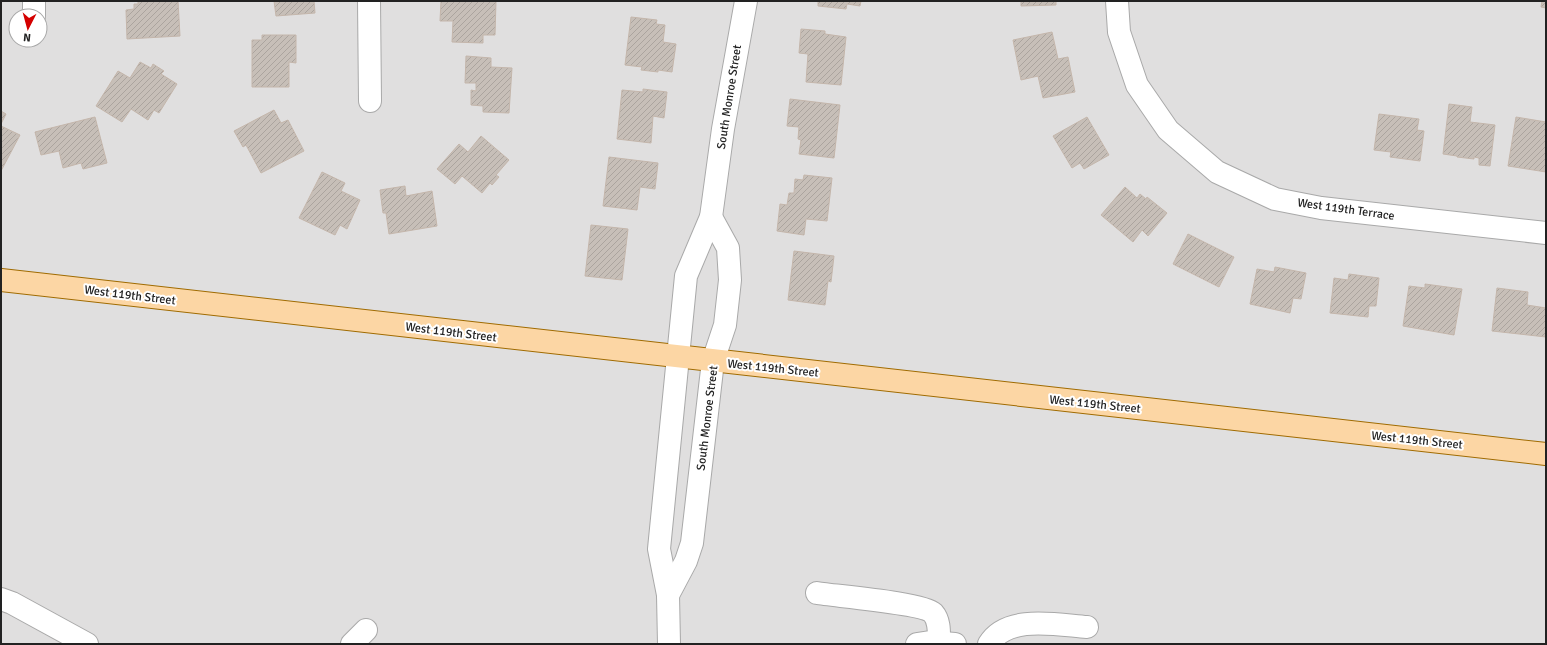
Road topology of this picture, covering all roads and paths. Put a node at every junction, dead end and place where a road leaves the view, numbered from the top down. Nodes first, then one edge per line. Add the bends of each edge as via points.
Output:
1 (369, 1) edge
2 (746, 1) edge
3 (1117, 1) edge
4 (370, 101) dead end
5 (711, 217) junction
6 (1546, 233) edge
7 (1, 280) edge
8 (678, 358) junction
9 (713, 362) junction
10 (1546, 454) edge
11 (817, 593) dead end
12 (668, 595) junction
13 (1, 599) edge
14 (1087, 627) dead end
15 (947, 643) edge
16 (87, 644) edge
17 (669, 644) edge
18 (917, 644) edge
19 (989, 644) edge

1 - 4 street
2 - 5 street, South Monroe Street via 723,129
3 - 6 street, West 119th Terrace via 1119,32 1137,85 1168,130 1217,172 1275,199 1321,208
5 - 8 street, South Monroe Street via 686,276
5 - 9 street, South Monroe Street via 728,248 730,280 726,325
7 - 8 main road, West 119th Street
8 - 9 main road, West 119th Street
8 - 12 street, South Monroe Street via 659,549
9 - 10 main road, West 119th Street
9 - 12 street, South Monroe Street via 692,543 686,561
11 - 15 street via 895,603 932,612
12 - 17 street, South Monroe Street
13 - 16 street
14 - 19 street via 1024,624 1005,629
15 - 18 street

